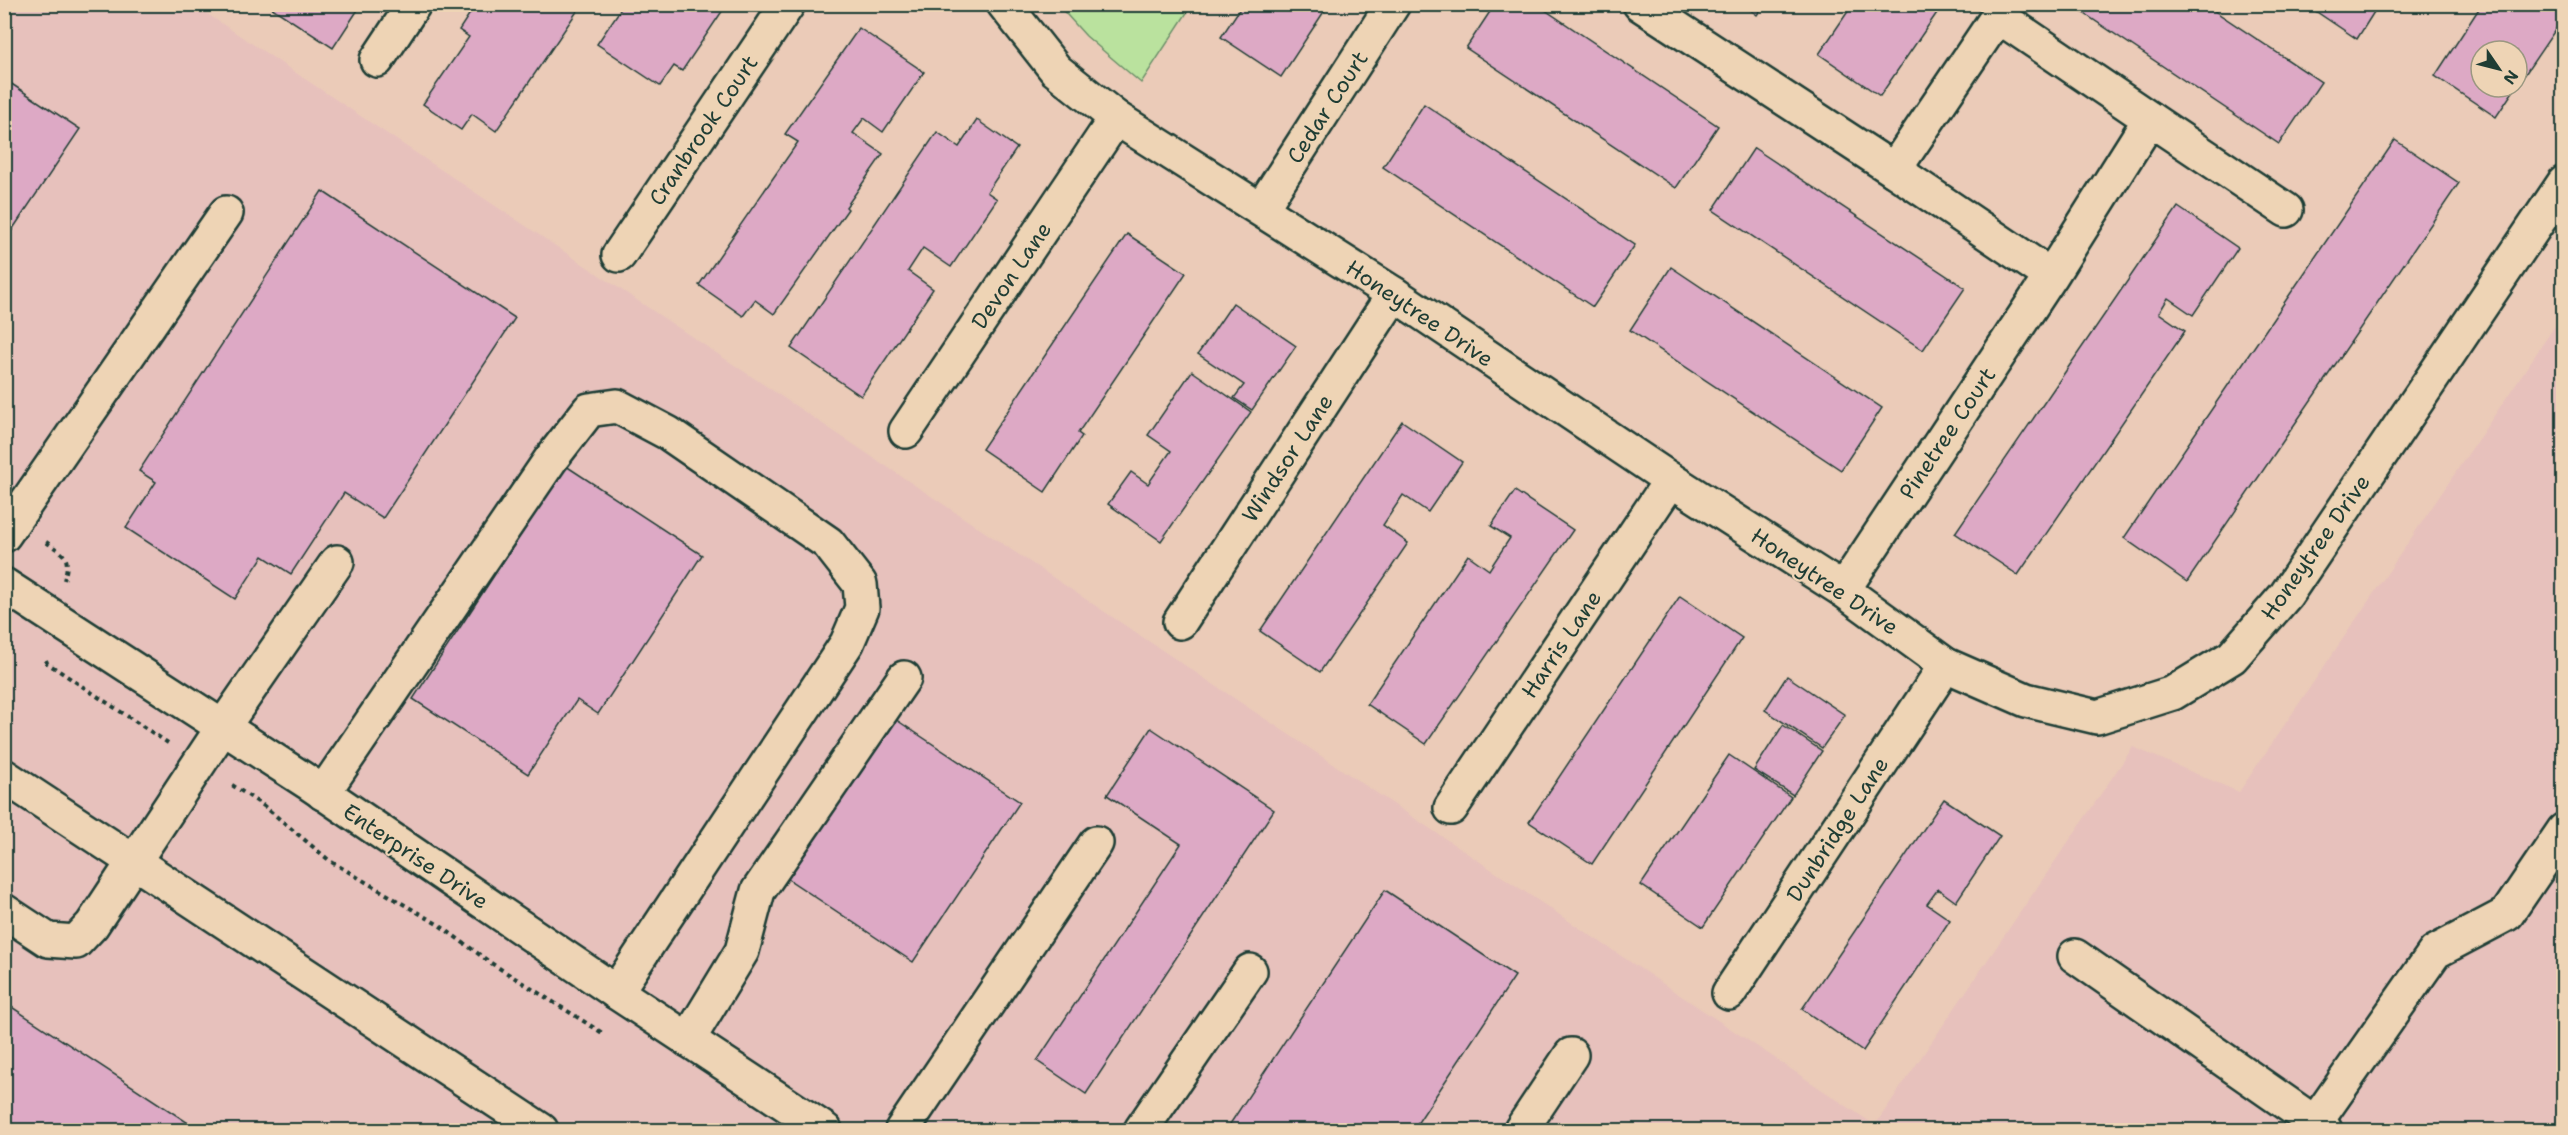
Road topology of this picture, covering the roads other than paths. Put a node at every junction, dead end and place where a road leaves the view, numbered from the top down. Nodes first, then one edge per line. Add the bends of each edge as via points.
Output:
1 (414, 4) edge
2 (788, 4) edge
3 (1004, 4) edge
4 (1394, 4) edge
5 (1640, 4) edge
6 (2001, 10) edge
7 (377, 60) dead end
8 (1116, 118) junction
9 (2150, 119) junction
10 (1894, 170) junction
11 (2556, 194) edge
12 (1261, 209) junction
13 (2286, 210) dead end
14 (226, 213) dead end
15 (619, 255) dead end
16 (2051, 276) junction
17 (1394, 294) junction
18 (906, 431) dead end
19 (1671, 480) junction
20 (4, 535) edge
21 (337, 562) dead end
22 (4, 585) edge
23 (1843, 590) junction
24 (1180, 622) dead end
25 (1946, 664) junction
26 (904, 678) dead end
27 (224, 727) junction
28 (4, 776) edge
29 (323, 793) junction
30 (1452, 808) dead end
31 (2564, 830) edge
32 (1096, 843) dead end
33 (134, 861) junction
34 (4, 911) edge
35 (2074, 956) dead end
36 (1250, 971) dead end
37 (616, 992) junction
38 (1729, 993) dead end
39 (688, 1040) junction
40 (1571, 1055) dead end
41 (2320, 1127) edge
42 (541, 1131) edge
43 (825, 1131) edge
44 (902, 1131) edge
45 (1141, 1131) edge
46 (1521, 1131) edge

1 - 7 street
2 - 15 street, Cranbrook Court
3 - 8 street, Honeytree Drive via 1056,70
4 - 12 street, Cedar Court
5 - 10 street
6 - 9 street
6 - 10 street
8 - 12 street, Honeytree Drive
8 - 18 street, Devon Lane
9 - 13 street
9 - 16 street, Pinetree Court
10 - 16 street
11 - 25 street, Honeytree Drive via 2286,595 2232,657 2173,693 2097,717 2026,700
12 - 17 street, Honeytree Drive
14 - 20 street
16 - 23 street, Pinetree Court
17 - 19 street, Honeytree Drive
17 - 24 street, Windsor Lane
19 - 23 street, Honeytree Drive
19 - 30 street, Harris Lane
21 - 27 street
22 - 27 street, Enterprise Drive
23 - 25 street, Honeytree Drive
25 - 38 street, Dunbridge Lane
26 - 39 street via 758,891 742,951
27 - 29 street, Enterprise Drive
27 - 33 street
28 - 33 street
29 - 37 street, Enterprise Drive
29 - 37 street via 551,459 589,410 617,406 668,433 828,543 860,584 862,608 847,643
31 - 41 street via 2507,914 2435,952
32 - 44 street
33 - 34 street via 92,925 76,942 48,940
33 - 42 street
35 - 41 street
36 - 45 street
37 - 39 street, Enterprise Drive
39 - 43 street, Enterprise Drive
40 - 46 street

